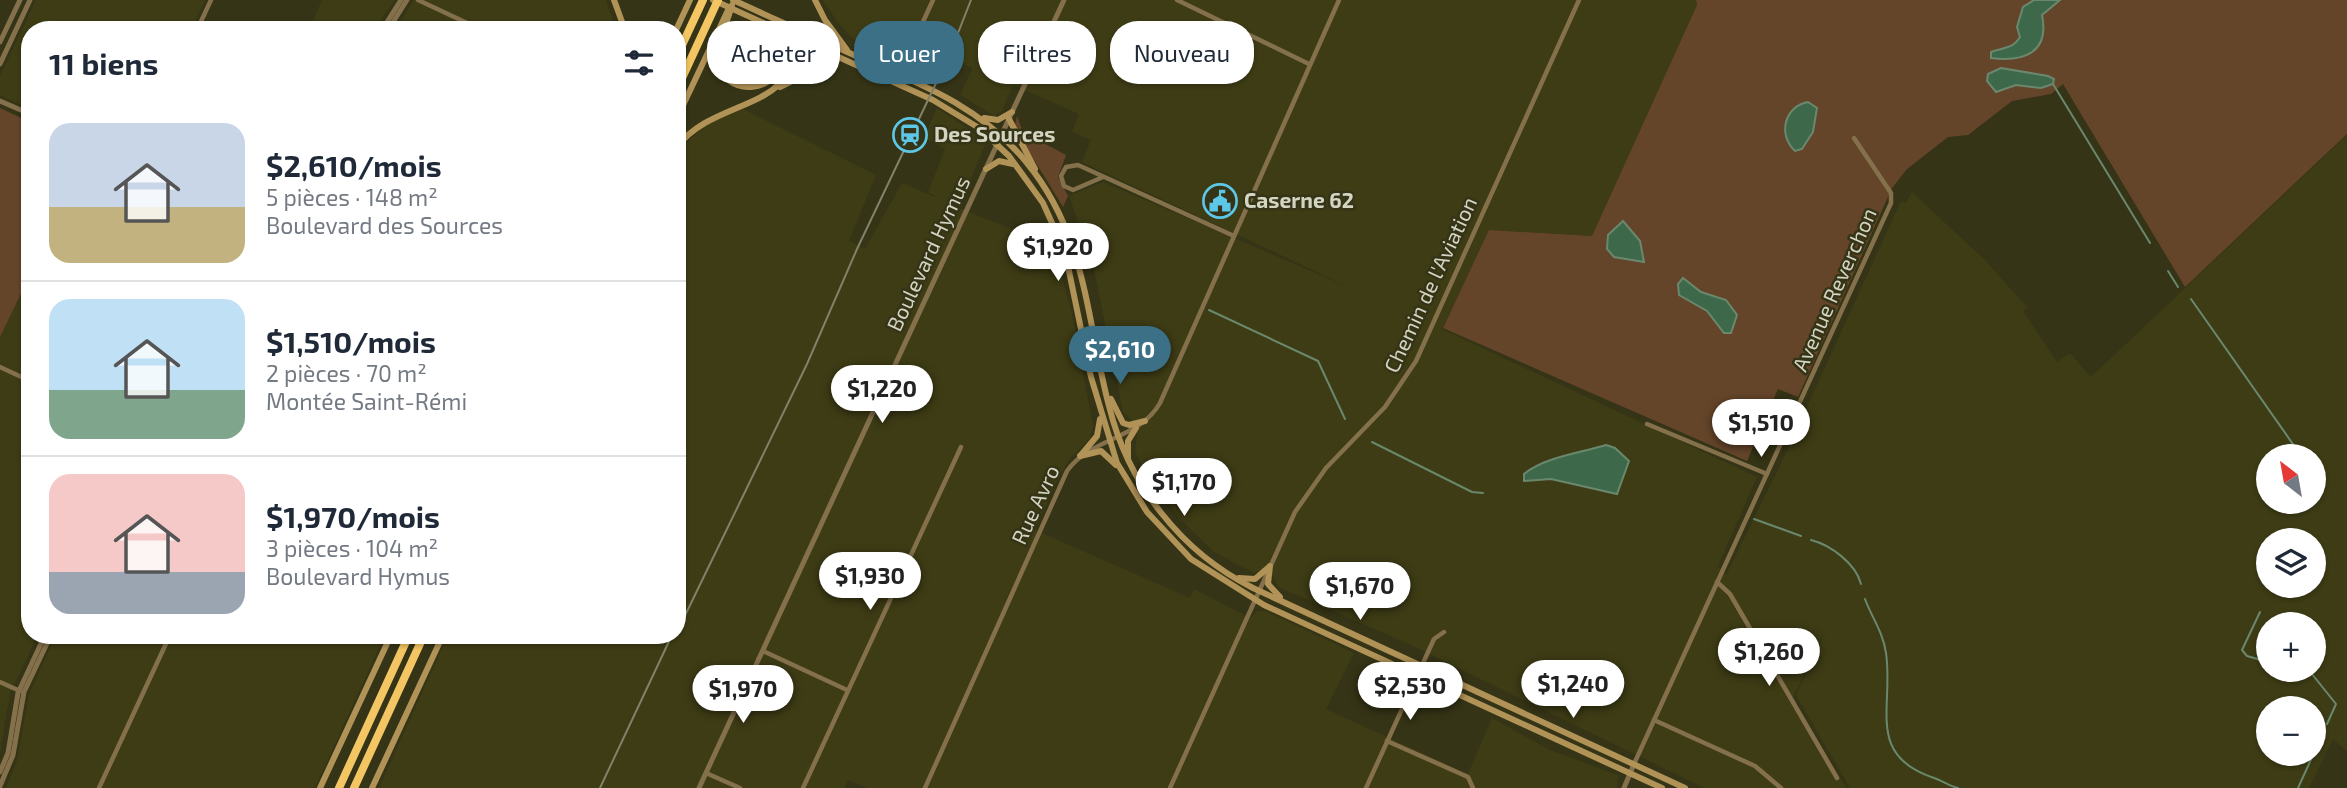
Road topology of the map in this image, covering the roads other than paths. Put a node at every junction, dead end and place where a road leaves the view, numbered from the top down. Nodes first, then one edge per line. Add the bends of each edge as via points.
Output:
1 (20, 0) edge
2 (30, 0) edge
3 (211, 0) edge
4 (401, 0) edge
5 (407, 0) edge
6 (418, 0) edge
7 (614, 0) edge
8 (690, 0) edge
9 (703, 0) edge
10 (716, 0) edge
11 (733, 0) edge
12 (815, 0) edge
13 (933, 0) edge
14 (1064, 0) edge
15 (1177, 0) edge
16 (1339, 0) edge
17 (1579, 0) edge
18 (201, 21) edge
19 (388, 21) edge
20 (394, 21) edge
21 (463, 21) edge
22 (622, 21) edge
23 (680, 21) edge
24 (728, 21) edge
25 (760, 21) edge
26 (780, 21) edge
27 (923, 21) edge
28 (686, 37) edge
29 (0, 43) edge
30 (840, 48) edge
31 (848, 52) junction
32 (854, 55) edge
33 (840, 56) edge
34 (0, 64) edge
35 (1309, 64) junction
36 (686, 68) edge
37 (734, 84) edge
38 (764, 84) edge
39 (780, 84) edge
40 (790, 84) edge
41 (921, 84) edge
42 (778, 87) junction
43 (686, 99) edge
44 (0, 101) edge
45 (21, 110) edge
46 (1011, 116) junction
47 (982, 118) junction
48 (1002, 135) junction
49 (1854, 138) dead end
50 (686, 139) edge
51 (998, 143) junction
52 (1018, 167) junction
53 (986, 169) junction
54 (1103, 177) junction
55 (1040, 180) junction
56 (1234, 236) junction
57 (0, 367) edge
58 (1102, 373) junction
59 (21, 377) edge
60 (1101, 415) junction
61 (1145, 421) junction
62 (1647, 424) dead end
63 (1136, 428) junction
64 (1118, 436) junction
65 (1108, 440) junction
66 (961, 447) dead end
67 (1080, 456) junction
68 (1128, 463) junction
69 (1767, 474) junction
70 (1124, 475) junction
71 (1270, 566) junction
72 (1234, 576) junction
73 (1717, 582) junction
74 (1259, 590) junction
75 (1255, 600) junction
76 (1290, 605) junction
77 (1444, 632) dead end
78 (40, 644) edge
79 (46, 644) edge
80 (166, 644) edge
81 (387, 644) edge
82 (405, 644) edge
83 (420, 644) edge
84 (439, 644) edge
85 (763, 651) junction
86 (1385, 661) junction
87 (1422, 666) junction
88 (1417, 676) junction
89 (0, 682) edge
90 (1445, 688) junction
91 (847, 690) junction
92 (21, 691) junction
93 (1410, 692) junction
94 (1654, 720) junction
95 (1387, 741) junction
96 (1634, 764) junction
97 (0, 772) edge
98 (706, 773) junction
99 (1630, 774) junction
100 (1837, 778) dead end
101 (0, 786) edge
102 (99, 788) edge
103 (320, 788) edge
104 (339, 788) edge
105 (354, 788) edge
106 (372, 788) edge
107 (699, 788) edge
108 (740, 788) edge
109 (803, 788) edge
110 (925, 788) edge
111 (1170, 788) edge
112 (1366, 788) edge
113 (1474, 788) edge
114 (1624, 788) edge
115 (1662, 788) edge
116 (1685, 788) edge
117 (1781, 788) edge

1 - 29 street
2 - 34 street
3 - 18 street
4 - 19 street
5 - 20 street
6 - 21 street
7 - 22 main road
8 - 23 main road
9 - 28 highway
10 - 25 main road
10 - 36 highway
11 - 24 main road
11 - 26 main road
11 - 43 main road
12 - 31 main road
13 - 27 street
14 - 46 street, Boulevard Hymus
15 - 35 street
16 - 35 street, Rue Avro
17 - 71 street, Chemin de l'Aviation via 1416,361 1379,415 1312,486
30 - 31 main road
31 - 32 main road
33 - 51 main road via 942,104
35 - 56 street, Rue Avro
37 - 38 main road via 757,88
39 - 42 main road
40 - 42 main road
41 - 47 main road
42 - 50 main road via 706,120
44 - 45 street
46 - 47 main road
46 - 48 street, Boulevard Hymus
46 - 55 main road
47 - 48 main road
48 - 51 street, Boulevard Hymus
48 - 55 main road
49 - 69 street, Avenue Reverchon via 1892,201
51 - 52 main road
51 - 53 street, Boulevard Hymus
52 - 53 main road via 1003,161
52 - 60 main road via 1047,211 1065,252
53 - 85 street, Boulevard Hymus
54 - 54 street via 1076,164 1066,167 1061,176 1064,186 1073,190
54 - 56 street
55 - 58 main road via 1075,247
56 - 61 street, Rue Avro via 1161,399
57 - 59 street
58 - 61 main road via 1119,419 1129,425
58 - 64 main road
60 - 65 main road
60 - 67 main road via 1097,436
61 - 63 street, Rue Avro
62 - 69 street
63 - 64 street, Rue Avro
63 - 68 main road via 1128,440
64 - 65 street, Rue Avro
64 - 68 main road
65 - 67 street, Rue Avro
65 - 70 main road
66 - 91 street
67 - 70 main road via 1102,452
67 - 110 street, Rue Avro via 1065,475
68 - 72 main road via 1171,524 1197,550
69 - 73 street, Avenue Reverchon
70 - 75 main road via 1147,512 1177,546 1208,572
71 - 72 main road via 1255,579
71 - 74 street, Chemin de l'Aviation
71 - 76 main road via 1269,586
72 - 74 main road
73 - 94 street, Avenue Reverchon
73 - 100 street via 1731,596
74 - 75 street, Chemin de l'Aviation
74 - 76 main road
75 - 86 main road
75 - 111 street, Chemin de l'Aviation
76 - 87 main road
77 - 87 street via 1434,639
78 - 92 street
79 - 92 street
80 - 102 street
81 - 103 main road
82 - 104 highway
83 - 105 highway
84 - 106 main road
85 - 91 street
85 - 98 street, Boulevard Hymus
86 - 88 main road
86 - 93 main road via 1408,679
87 - 88 street
87 - 96 main road
88 - 90 main road
88 - 93 street
89 - 92 street
90 - 93 main road via 1422,685
90 - 99 main road
91 - 109 street
92 - 97 street
92 - 101 street via 14,752
93 - 95 street
94 - 96 street, Avenue Reverchon
94 - 117 street via 1755,766
95 - 112 street
95 - 113 street via 1468,777
96 - 99 street
96 - 116 main road
98 - 107 street, Boulevard Hymus
98 - 108 street
99 - 114 street
99 - 115 main road

